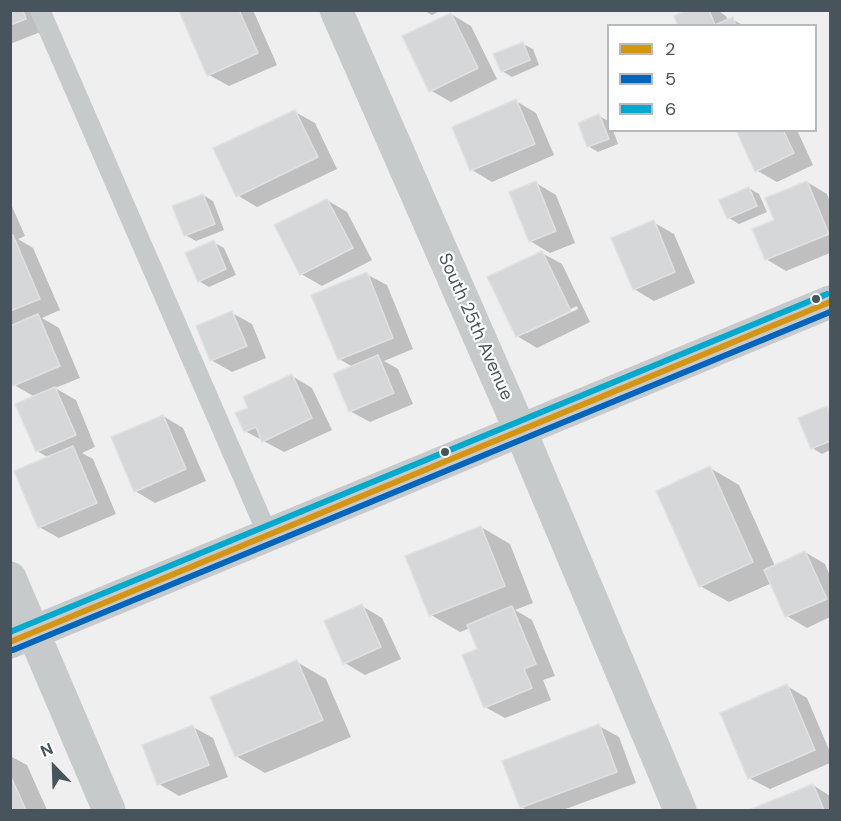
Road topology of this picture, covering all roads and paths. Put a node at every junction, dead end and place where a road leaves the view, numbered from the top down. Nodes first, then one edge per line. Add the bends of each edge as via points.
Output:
1 (40, 10) edge
2 (336, 10) edge
3 (831, 302) edge
4 (520, 430) junction
5 (268, 535) junction
6 (10, 578) edge
7 (22, 637) edge
8 (109, 810) edge
9 (680, 810) edge

1 - 5 lane
2 - 4 street, South 25th Avenue
3 - 4 main road
4 - 5 main road
4 - 9 street, South 25th Avenue
5 - 7 main road
6 - 7 street
7 - 8 street

